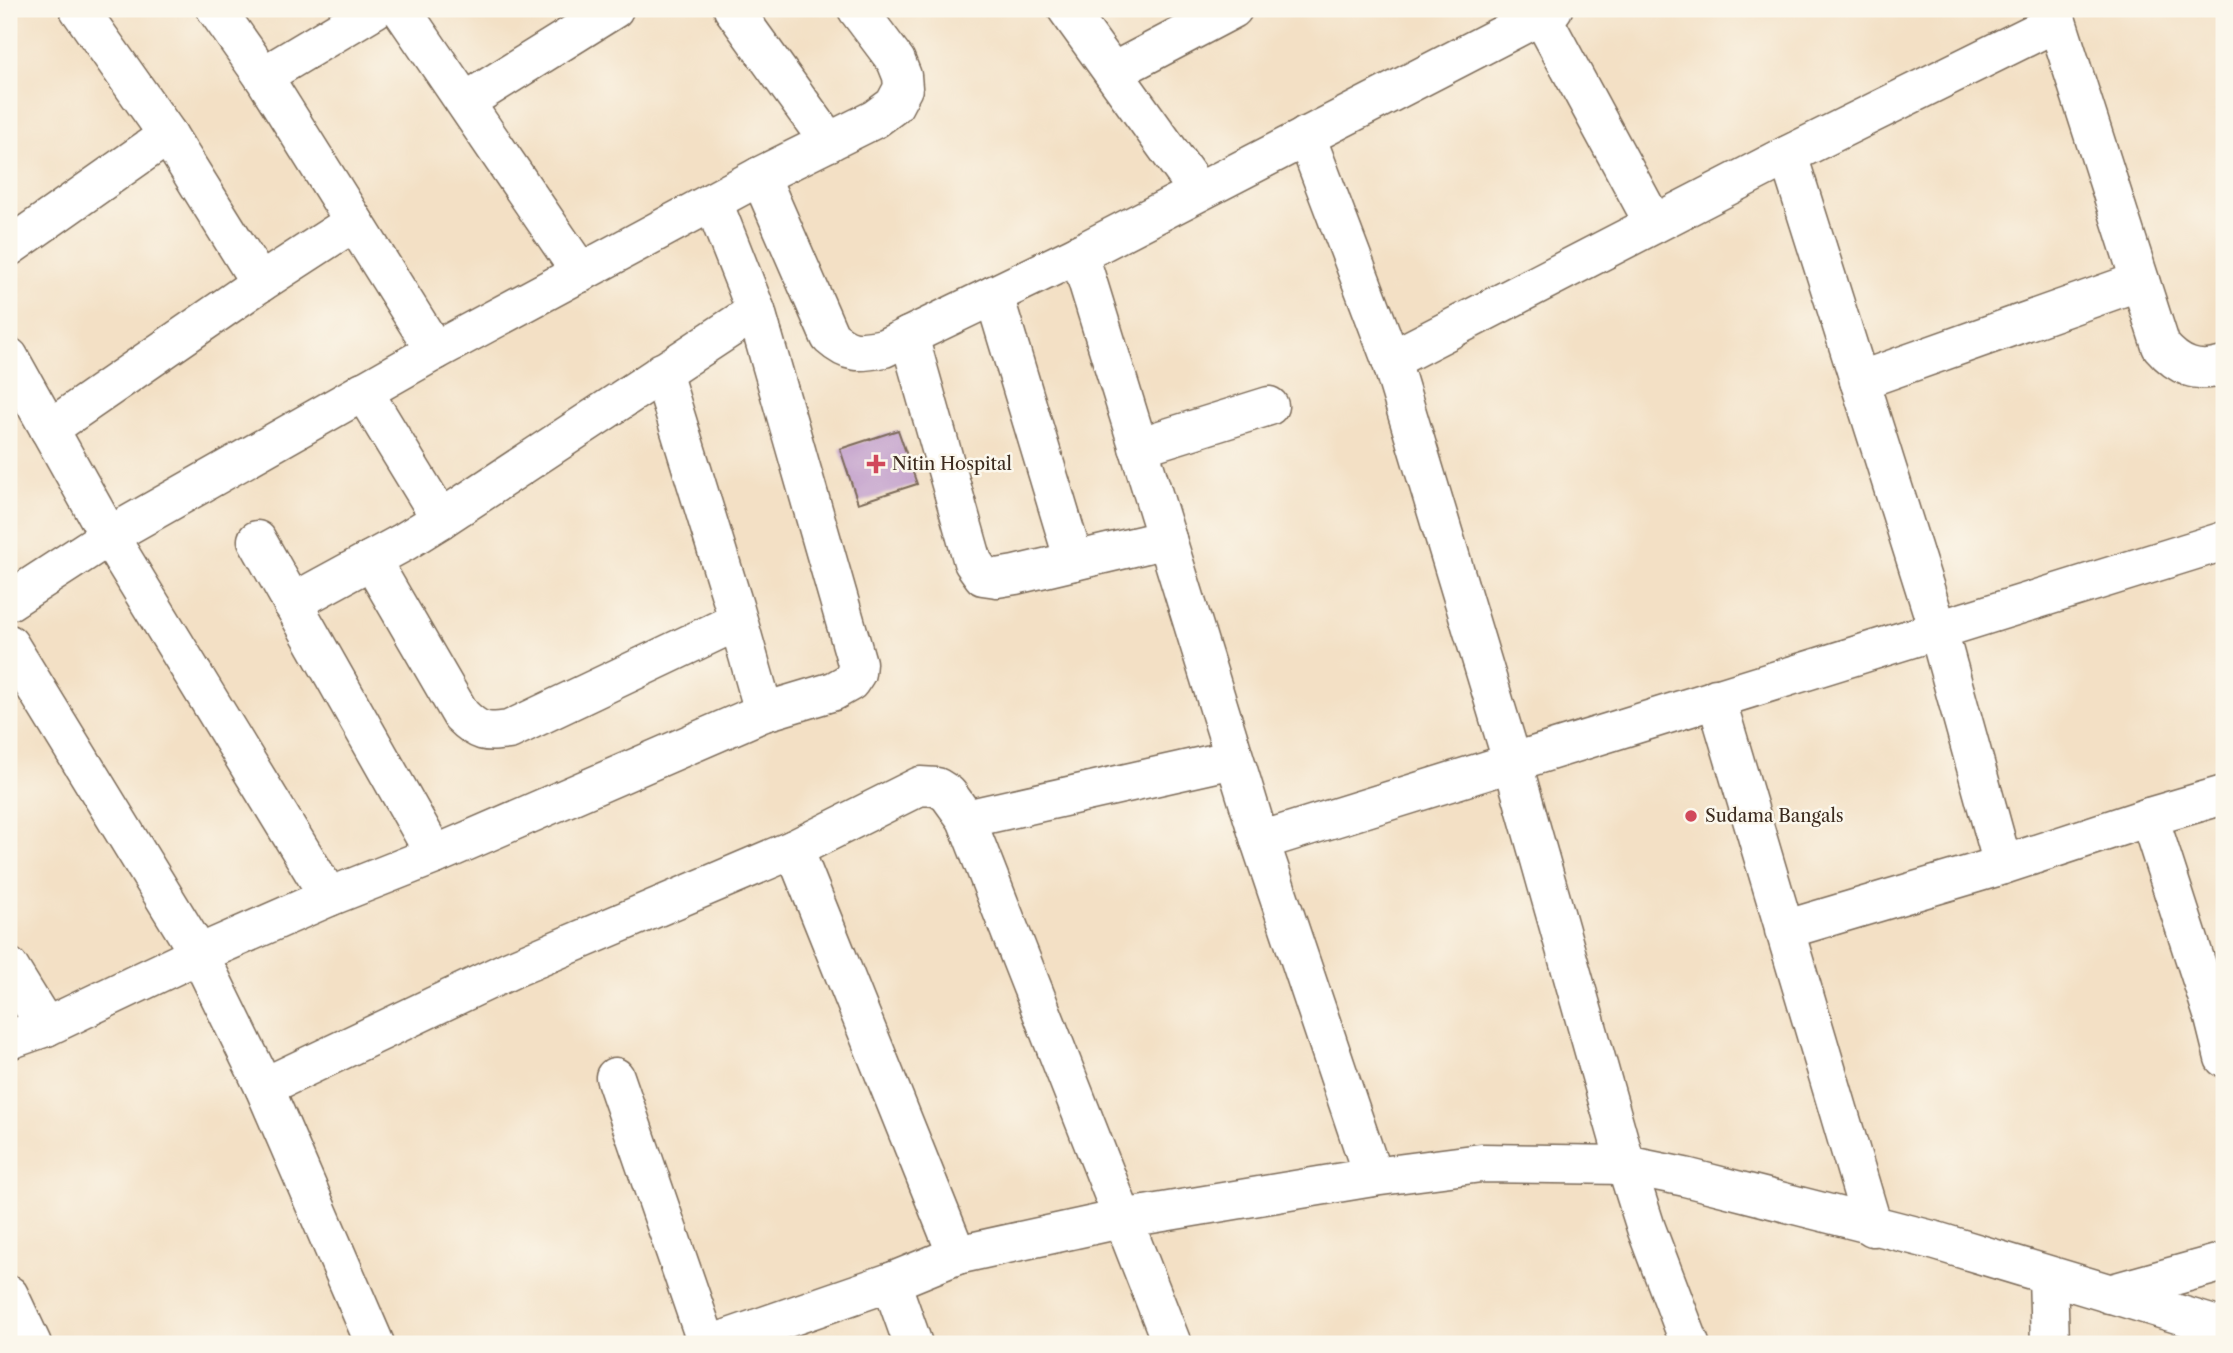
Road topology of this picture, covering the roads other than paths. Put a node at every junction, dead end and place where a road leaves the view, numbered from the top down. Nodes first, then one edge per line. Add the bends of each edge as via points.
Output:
1 (79, 9) edge
2 (216, 9) edge
3 (375, 9) edge
4 (401, 9) edge
5 (614, 9) edge
6 (733, 9) edge
7 (858, 9) edge
8 (1067, 9) edge
9 (1234, 9) edge
10 (1547, 12) edge
11 (2055, 15) edge
12 (1113, 72) junction
13 (262, 76) junction
14 (465, 102) junction
15 (168, 135) junction
16 (1306, 136) junction
17 (829, 142) junction
18 (1788, 155) junction
19 (760, 176) junction
20 (1198, 191) junction
21 (713, 202) junction
22 (354, 222) junction
23 (1654, 225) junction
24 (9, 247) edge
25 (1079, 254) junction
26 (581, 273) junction
27 (2140, 281) junction
28 (260, 283) junction
29 (995, 295) junction
30 (756, 311) junction
31 (909, 336) junction
32 (435, 351) junction
33 (9, 357) edge
34 (1391, 360) junction
35 (2224, 366) edge
36 (662, 372) junction
37 (1859, 381) junction
38 (363, 391) junction
39 (1269, 406) dead end
40 (49, 429) junction
41 (1138, 447) junction
42 (441, 519) junction
43 (109, 536) junction
44 (1167, 539) junction
45 (257, 540) dead end
46 (2224, 541) edge
47 (371, 560) junction
48 (1074, 561) junction
49 (9, 601) edge
50 (292, 603) junction
51 (738, 621) junction
52 (1938, 629) junction
53 (9, 644) edge
54 (1716, 698) junction
55 (764, 712) junction
56 (1234, 759) junction
57 (1513, 764) junction
58 (2224, 795) edge
59 (2149, 817) junction
60 (966, 819) junction
61 (1260, 841) junction
62 (793, 849) junction
63 (435, 855) junction
64 (2003, 865) junction
65 (329, 897) junction
66 (1784, 930) junction
67 (199, 954) junction
68 (9, 967) edge
69 (2219, 1016) edge
70 (46, 1027) junction
71 (9, 1040) edge
72 (2224, 1058) edge
73 (615, 1077) dead end
74 (264, 1087) junction
75 (1626, 1165) junction
76 (1373, 1177) junction
77 (1121, 1219) junction
78 (1873, 1227) junction
79 (957, 1255) junction
80 (2224, 1262) edge
81 (2048, 1276) junction
82 (891, 1282) junction
83 (2109, 1294) junction
84 (9, 1295) edge
85 (2224, 1328) edge
86 (718, 1343) edge
87 (32, 1344) edge
88 (374, 1344) edge
89 (914, 1344) edge
90 (1172, 1344) edge
91 (1690, 1344) edge
92 (2050, 1344) edge

1 - 15 street
2 - 13 street
3 - 13 street
4 - 14 street
5 - 14 street
6 - 17 street
7 - 17 street via 896,61 903,88 894,105 876,119
8 - 12 street
9 - 12 street
10 - 16 street
10 - 23 street
11 - 18 street
11 - 27 street
12 - 20 street
13 - 22 street
14 - 26 street
15 - 24 street
15 - 28 street
16 - 20 street
16 - 34 street
17 - 19 street
18 - 23 street
18 - 37 street
19 - 21 street
19 - 31 street via 830,337 843,349 861,353
20 - 25 street
21 - 26 street
21 - 30 street
22 - 28 street
22 - 32 street
23 - 34 street
25 - 29 street
25 - 41 street
26 - 32 street
27 - 35 street via 2161,346 2173,359 2196,370
27 - 37 street
28 - 40 street
29 - 31 street
29 - 48 street
30 - 36 street
30 - 55 street via 857,663 850,682 834,691
31 - 48 street via 973,562 983,576 997,578
32 - 38 street
33 - 40 street
34 - 57 street
36 - 42 street
36 - 51 street
37 - 52 street
38 - 42 street
38 - 43 street
39 - 41 street
40 - 43 street
41 - 44 street
42 - 47 street
43 - 49 street
43 - 65 street
44 - 48 street
44 - 56 street
45 - 50 street
46 - 52 street
47 - 50 street
47 - 51 street via 461,715 487,733 509,730
50 - 63 street
51 - 55 street
52 - 54 street
52 - 64 street
53 - 67 street
54 - 57 street
54 - 66 street
55 - 63 street
56 - 60 street
56 - 61 street
57 - 61 street
57 - 75 street
58 - 59 street
59 - 64 street
59 - 69 street
60 - 62 street via 937,786 920,786
60 - 77 street
61 - 76 street
62 - 74 street via 512,969
62 - 79 street
63 - 65 street
64 - 66 street
65 - 67 street
66 - 78 street
67 - 70 street
67 - 74 street
68 - 70 street
69 - 72 street
70 - 71 street
73 - 86 street
74 - 88 street
75 - 76 street via 1481,1163
75 - 78 street
75 - 91 street
76 - 77 street
77 - 79 street
77 - 90 street
78 - 81 street via 1936,1241
79 - 82 street
80 - 83 street
81 - 83 street
81 - 92 street
82 - 86 street
82 - 89 street
83 - 85 street
84 - 87 street

